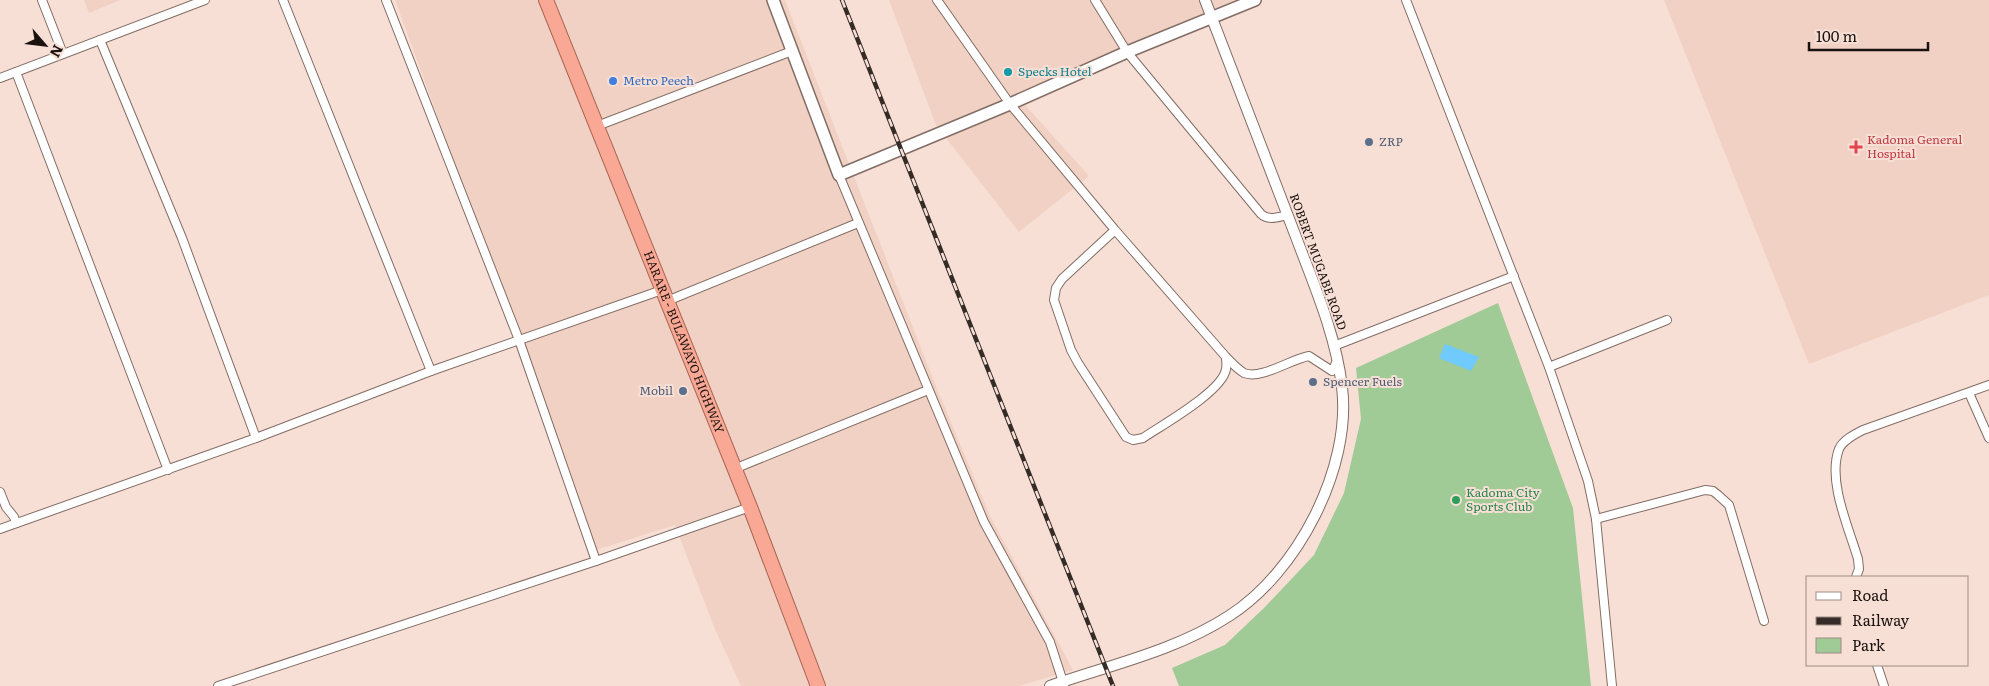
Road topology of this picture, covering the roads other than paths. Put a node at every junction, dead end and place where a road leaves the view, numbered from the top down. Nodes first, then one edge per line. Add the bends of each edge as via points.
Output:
1 (42, 0) edge
2 (205, 0) edge
3 (283, 0) edge
4 (386, 0) edge
5 (546, 0) edge
6 (773, 0) edge
7 (937, 0) edge
8 (1095, 0) edge
9 (1205, 0) edge
10 (1254, 0) edge
11 (1406, 0) edge
12 (1212, 17) junction
13 (100, 40) junction
14 (792, 51) junction
15 (1127, 52) junction
16 (63, 54) junction
17 (16, 72) junction
18 (0, 78) edge
19 (1010, 104) junction
20 (596, 126) junction
21 (840, 175) junction
22 (1288, 215) junction
23 (858, 224) junction
24 (1115, 230) junction
25 (1514, 276) junction
26 (665, 295) junction
27 (1666, 320) dead end
28 (519, 340) junction
29 (1334, 346) junction
30 (1226, 357) junction
31 (1337, 361) junction
32 (1550, 367) junction
33 (431, 371) junction
34 (1989, 385) edge
35 (928, 390) junction
36 (1969, 393) junction
37 (256, 438) junction
38 (1989, 438) edge
39 (734, 469) junction
40 (168, 470) junction
41 (0, 492) edge
42 (750, 507) junction
43 (1596, 519) junction
44 (16, 524) junction
45 (0, 529) edge
46 (596, 561) junction
47 (1856, 576) edge
48 (1764, 621) dead end
49 (1878, 666) edge
50 (1064, 684) edge
51 (218, 686) edge
52 (818, 686) edge
53 (1050, 686) edge
54 (1612, 686) edge
55 (1884, 686) edge

1 - 16 street
2 - 13 street
3 - 33 street
4 - 28 street
5 - 20 highway, HARARE - BULAWAYO HIGHWAY
6 - 14 main road
7 - 19 street
8 - 15 street
9 - 12 street, ROBERT MUGABE ROAD
10 - 12 main road
11 - 25 street
12 - 15 main road
12 - 22 street, ROBERT MUGABE ROAD
13 - 16 street
13 - 37 street via 182,238
14 - 20 street
14 - 21 main road
15 - 19 main road
15 - 22 street via 1261,214 1265,218
16 - 17 street
17 - 18 street
17 - 40 street
19 - 21 main road
19 - 24 street
20 - 26 highway, HARARE - BULAWAYO HIGHWAY
21 - 23 street
22 - 29 street, ROBERT MUGABE ROAD
23 - 26 street
23 - 35 street
24 - 30 street
24 - 30 street via 1062,279 1054,300 1078,364 1126,437 1133,440 1143,438 1207,395 1221,380 1226,370
25 - 29 street
25 - 32 street
26 - 28 street
26 - 39 highway, HARARE - BULAWAYO HIGHWAY
27 - 32 street
28 - 33 street
28 - 46 street
29 - 31 street, ROBERT MUGABE ROAD
30 - 31 street via 1251,375 1300,357 1309,356 1332,371
31 - 50 street, ROBERT MUGABE ROAD via 1343,412 1332,473 1310,524 1277,573 1258,594 1230,616 1198,634
32 - 43 street via 1588,481
33 - 37 street
34 - 36 street
35 - 39 street
35 - 50 street via 984,522 1050,642
36 - 38 street
36 - 47 street via 1863,430 1840,448 1837,484 1858,559 1860,569
37 - 40 street
39 - 42 highway, HARARE - BULAWAYO HIGHWAY
40 - 44 street
41 - 44 street
42 - 46 street
42 - 52 highway, HARARE - BULAWAYO HIGHWAY
43 - 48 street via 1705,490 1713,491 1729,506
43 - 54 street
44 - 45 street
46 - 51 street
49 - 55 street
50 - 53 street, ROBERT MUGABE ROAD

